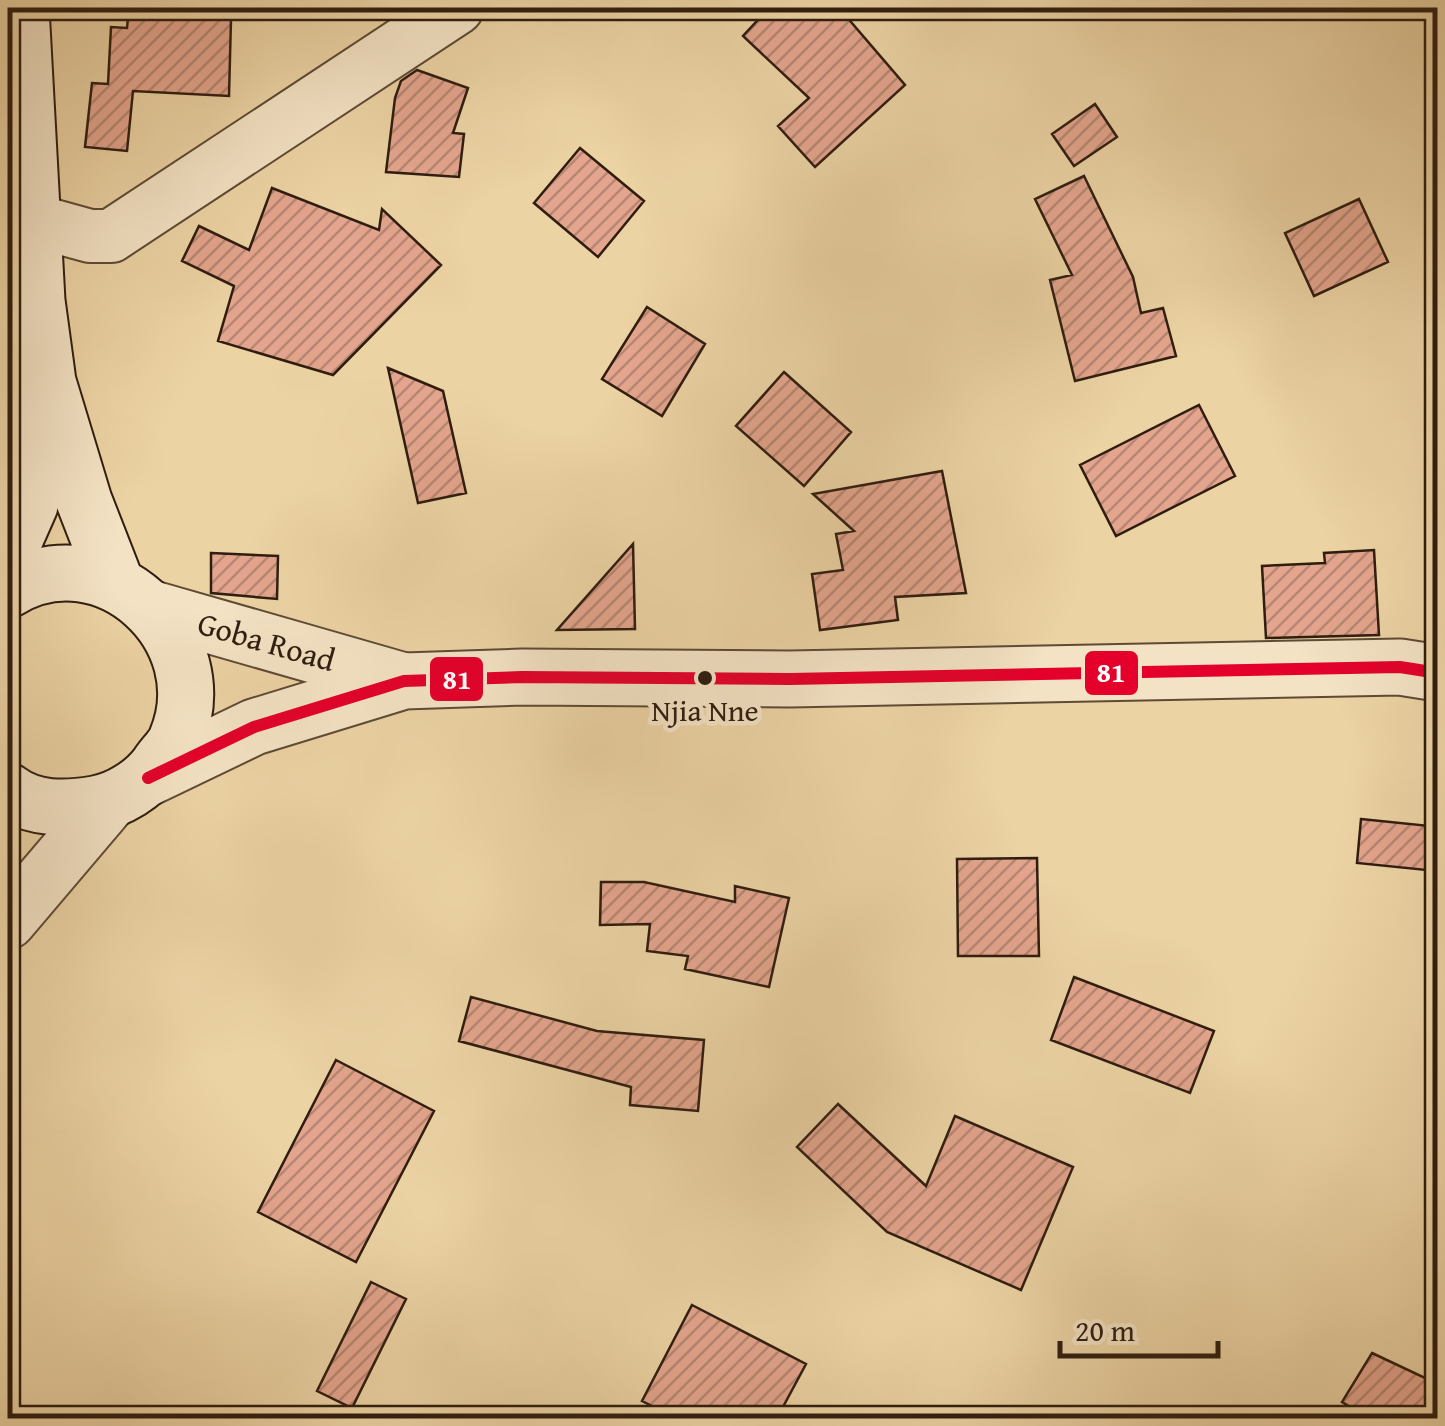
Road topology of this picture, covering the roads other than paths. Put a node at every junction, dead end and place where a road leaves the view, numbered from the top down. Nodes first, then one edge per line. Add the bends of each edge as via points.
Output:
1 (21, 8) edge
2 (458, 8) edge
3 (32, 220) junction
4 (48, 382) junction
5 (8, 555) edge
6 (8, 590) edge
7 (134, 596) junction
8 (1438, 673) edge
9 (404, 681) junction
10 (129, 790) junction
11 (8, 792) edge
12 (8, 921) edge

1 - 3 street
2 - 3 street via 111,236
3 - 4 street
4 - 5 street via 30,505
4 - 7 street via 84,500
6 - 7 street, Goba Road via 24,580 70,572
7 - 9 street, Goba Road
7 - 10 street via 178,650 185,695 176,740
8 - 9 street via 1400,667
9 - 10 street, Goba Road via 254,726
10 - 11 street via 63,810
10 - 12 street

